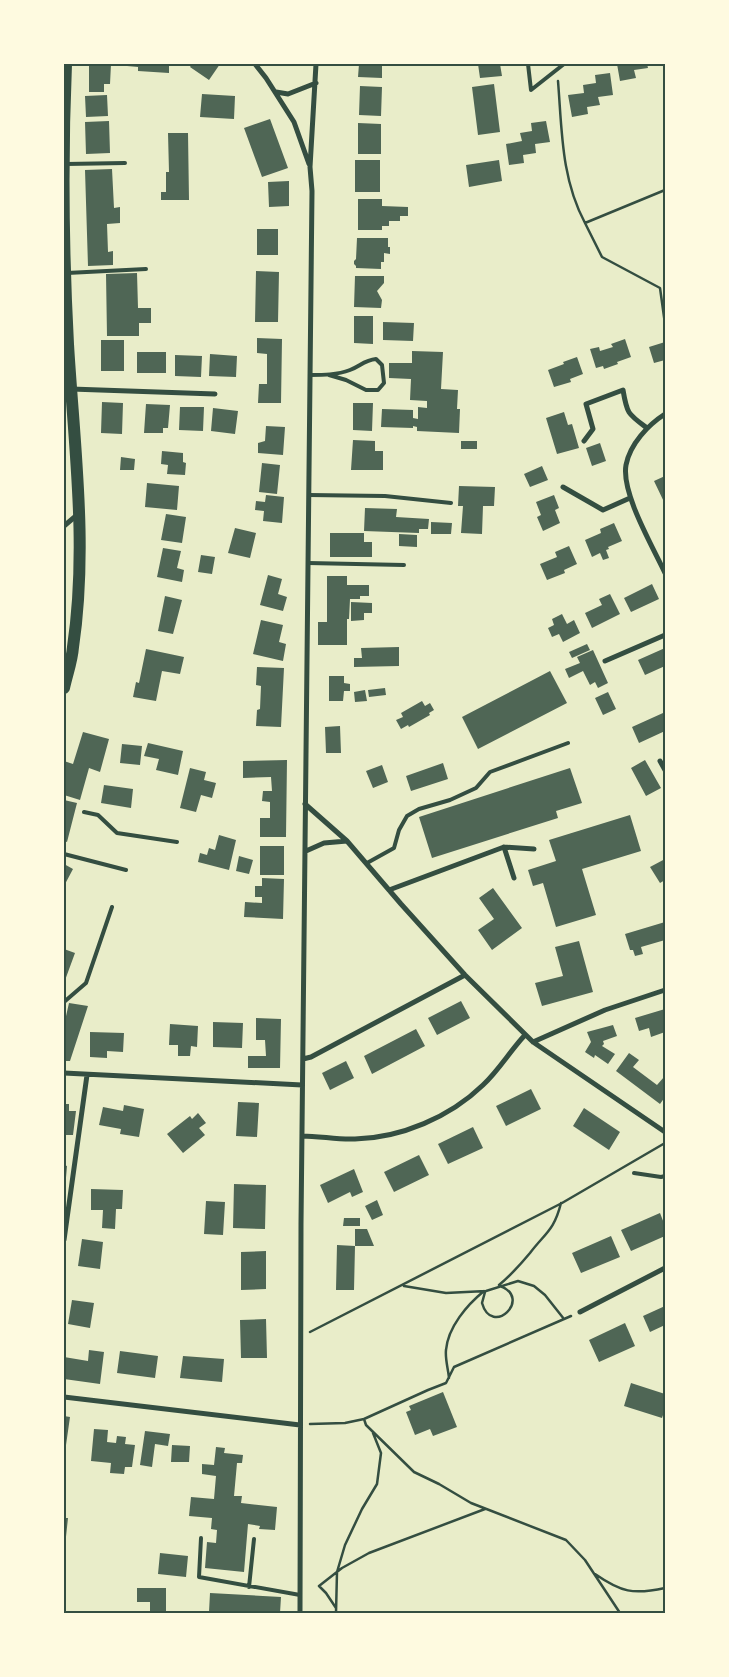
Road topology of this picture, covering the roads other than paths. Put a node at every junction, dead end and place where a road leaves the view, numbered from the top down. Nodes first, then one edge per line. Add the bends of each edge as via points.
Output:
1 (66, 64) edge
2 (255, 64) edge
3 (316, 64) edge
4 (528, 64) edge
5 (564, 64) edge
6 (316, 83) junction
7 (276, 92) junction
8 (125, 163) dead end
9 (64, 164) edge
10 (310, 167) junction
11 (146, 270) dead end
12 (65, 273) edge
13 (65, 316) edge
14 (310, 375) junction
15 (329, 375) junction
16 (71, 389) junction
17 (215, 394) dead end
18 (665, 414) edge
19 (647, 428) junction
20 (584, 441) dead end
21 (563, 487) dead end
22 (309, 495) junction
23 (630, 498) junction
24 (451, 503) dead end
25 (80, 512) junction
26 (64, 526) edge
27 (308, 563) junction
28 (404, 565) dead end
29 (665, 573) edge
30 (665, 635) edge
31 (605, 661) dead end
32 (64, 688) edge
33 (568, 744) dead end
34 (660, 761) dead end
35 (665, 770) edge
36 (305, 804) junction
37 (84, 812) dead end
38 (347, 841) junction
39 (177, 842) dead end
40 (504, 847) junction
41 (534, 849) dead end
42 (306, 851) junction
43 (64, 854) edge
44 (367, 863) junction
45 (126, 870) dead end
46 (514, 878) dead end
47 (389, 890) junction
48 (112, 907) dead end
49 (465, 975) junction
50 (665, 990) edge
51 (64, 1002) edge
52 (525, 1035) junction
53 (533, 1042) junction
54 (303, 1059) junction
55 (64, 1073) edge
56 (87, 1075) junction
57 (302, 1085) junction
58 (665, 1132) edge
59 (302, 1136) junction
60 (634, 1173) dead end
61 (665, 1176) edge
62 (64, 1240) edge
63 (665, 1268) edge
64 (580, 1312) road end
65 (64, 1397) edge
66 (300, 1425) junction
67 (201, 1538) dead end
68 (254, 1539) dead end
69 (249, 1586) junction
70 (300, 1595) junction
71 (300, 1613) edge

1 - 9 main road
2 - 7 street
3 - 6 street
4 - 5 lane via 531,90
6 - 7 street via 288,94
6 - 10 street
7 - 10 street via 294,122
8 - 9 lane
9 - 12 main road
10 - 14 street
11 - 12 lane
12 - 13 main road
13 - 16 main road
14 - 15 lane
14 - 22 street
15 - 15 lane via 350,370 366,360 376,360 382,365 384,383 378,390 366,390
16 - 17 street
16 - 25 main road
18 - 19 street
19 - 20 street via 631,416 623,390 586,404 594,429
19 - 23 street via 626,465
21 - 23 street via 603,510
22 - 24 lane via 385,496
22 - 27 street
23 - 29 street
25 - 26 street
25 - 32 main road via 78,605
27 - 28 lane
27 - 36 street
30 - 31 street
33 - 44 lane via 490,772 476,788 407,816 394,848
34 - 35 street
36 - 38 street
36 - 42 street
37 - 39 lane via 98,815 117,833
38 - 42 street via 324,843
38 - 44 street
40 - 41 street
40 - 46 street
40 - 47 street
42 - 54 street
43 - 45 lane
44 - 47 street
47 - 49 street
48 - 51 lane via 86,983
49 - 52 street
49 - 54 street
50 - 53 street via 605,1010
52 - 53 street
52 - 59 street via 484,1084 432,1120 404,1131 374,1137
53 - 58 street
54 - 57 street
55 - 56 street
56 - 57 street
56 - 62 street
57 - 59 street
59 - 66 street
60 - 61 lane
63 - 64 street
65 - 66 street
66 - 70 street
67 - 69 lane via 199,1577
68 - 69 lane
69 - 70 lane
70 - 71 street

